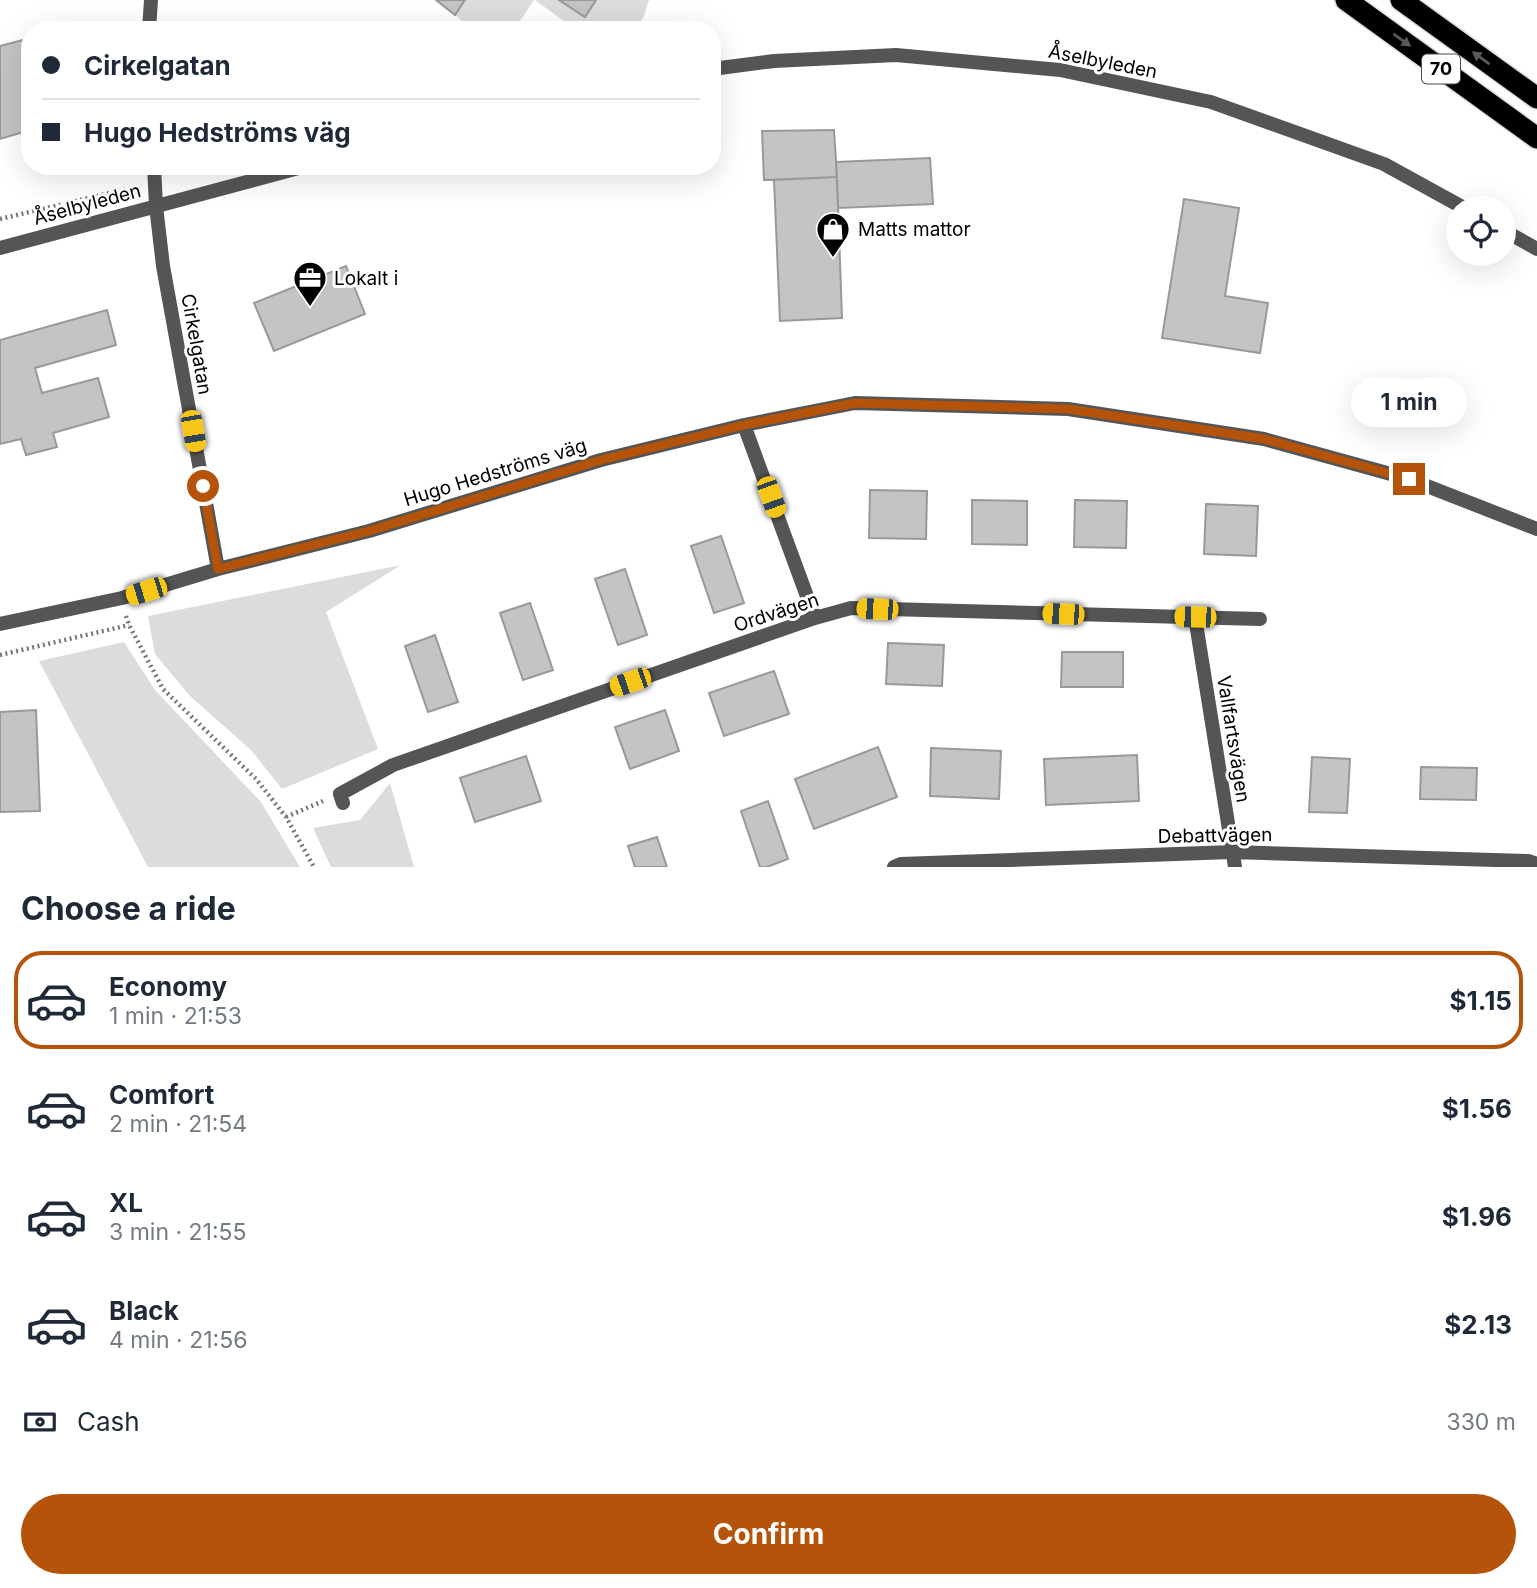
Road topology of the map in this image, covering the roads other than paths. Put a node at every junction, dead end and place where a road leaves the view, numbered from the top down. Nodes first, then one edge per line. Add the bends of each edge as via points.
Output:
1 (151, 0) edge
2 (1346, 0) edge
3 (1401, 0) edge
4 (150, 21) edge
5 (721, 68) edge
6 (1537, 98) edge
7 (1537, 138) edge
8 (155, 175) edge
9 (272, 175) edge
10 (1446, 198) edge
11 (156, 206) junction
12 (1516, 237) edge
13 (0, 248) edge
14 (1537, 249) edge
15 (744, 425) junction
16 (1537, 529) edge
17 (218, 569) junction
18 (1195, 617) junction
19 (815, 618) junction
20 (1260, 619) dead end
21 (0, 624) edge
22 (341, 798) road end
23 (1234, 860) edge
24 (1537, 864) edge
25 (894, 867) edge

1 - 4 street
2 -> 7 highway, 70
6 -> 3 highway, 70
5 - 10 street, Åselbyleden via 897,55 1060,70 1211,102 1384,164
8 - 11 street, Cirkelgatan
9 - 11 street, Åselbyleden
11 - 13 street, Åselbyleden
11 - 17 street, Cirkelgatan
12 - 14 street
15 - 16 street, Hugo Hedströms väg via 855,403 1068,409 1264,439 1409,479
15 - 17 street, Hugo Hedströms väg via 601,460 369,531
15 - 19 street
17 - 21 street, Hugo Hedströms väg via 122,598
18 - 19 street, Ordvägen via 851,608
18 - 20 street, Ordvägen
18 - 23 street, Vallfartsvägen
19 - 22 street, Ordvägen via 393,765
23 - 24 street, Debattvägen
23 - 25 street, Debattvägen

